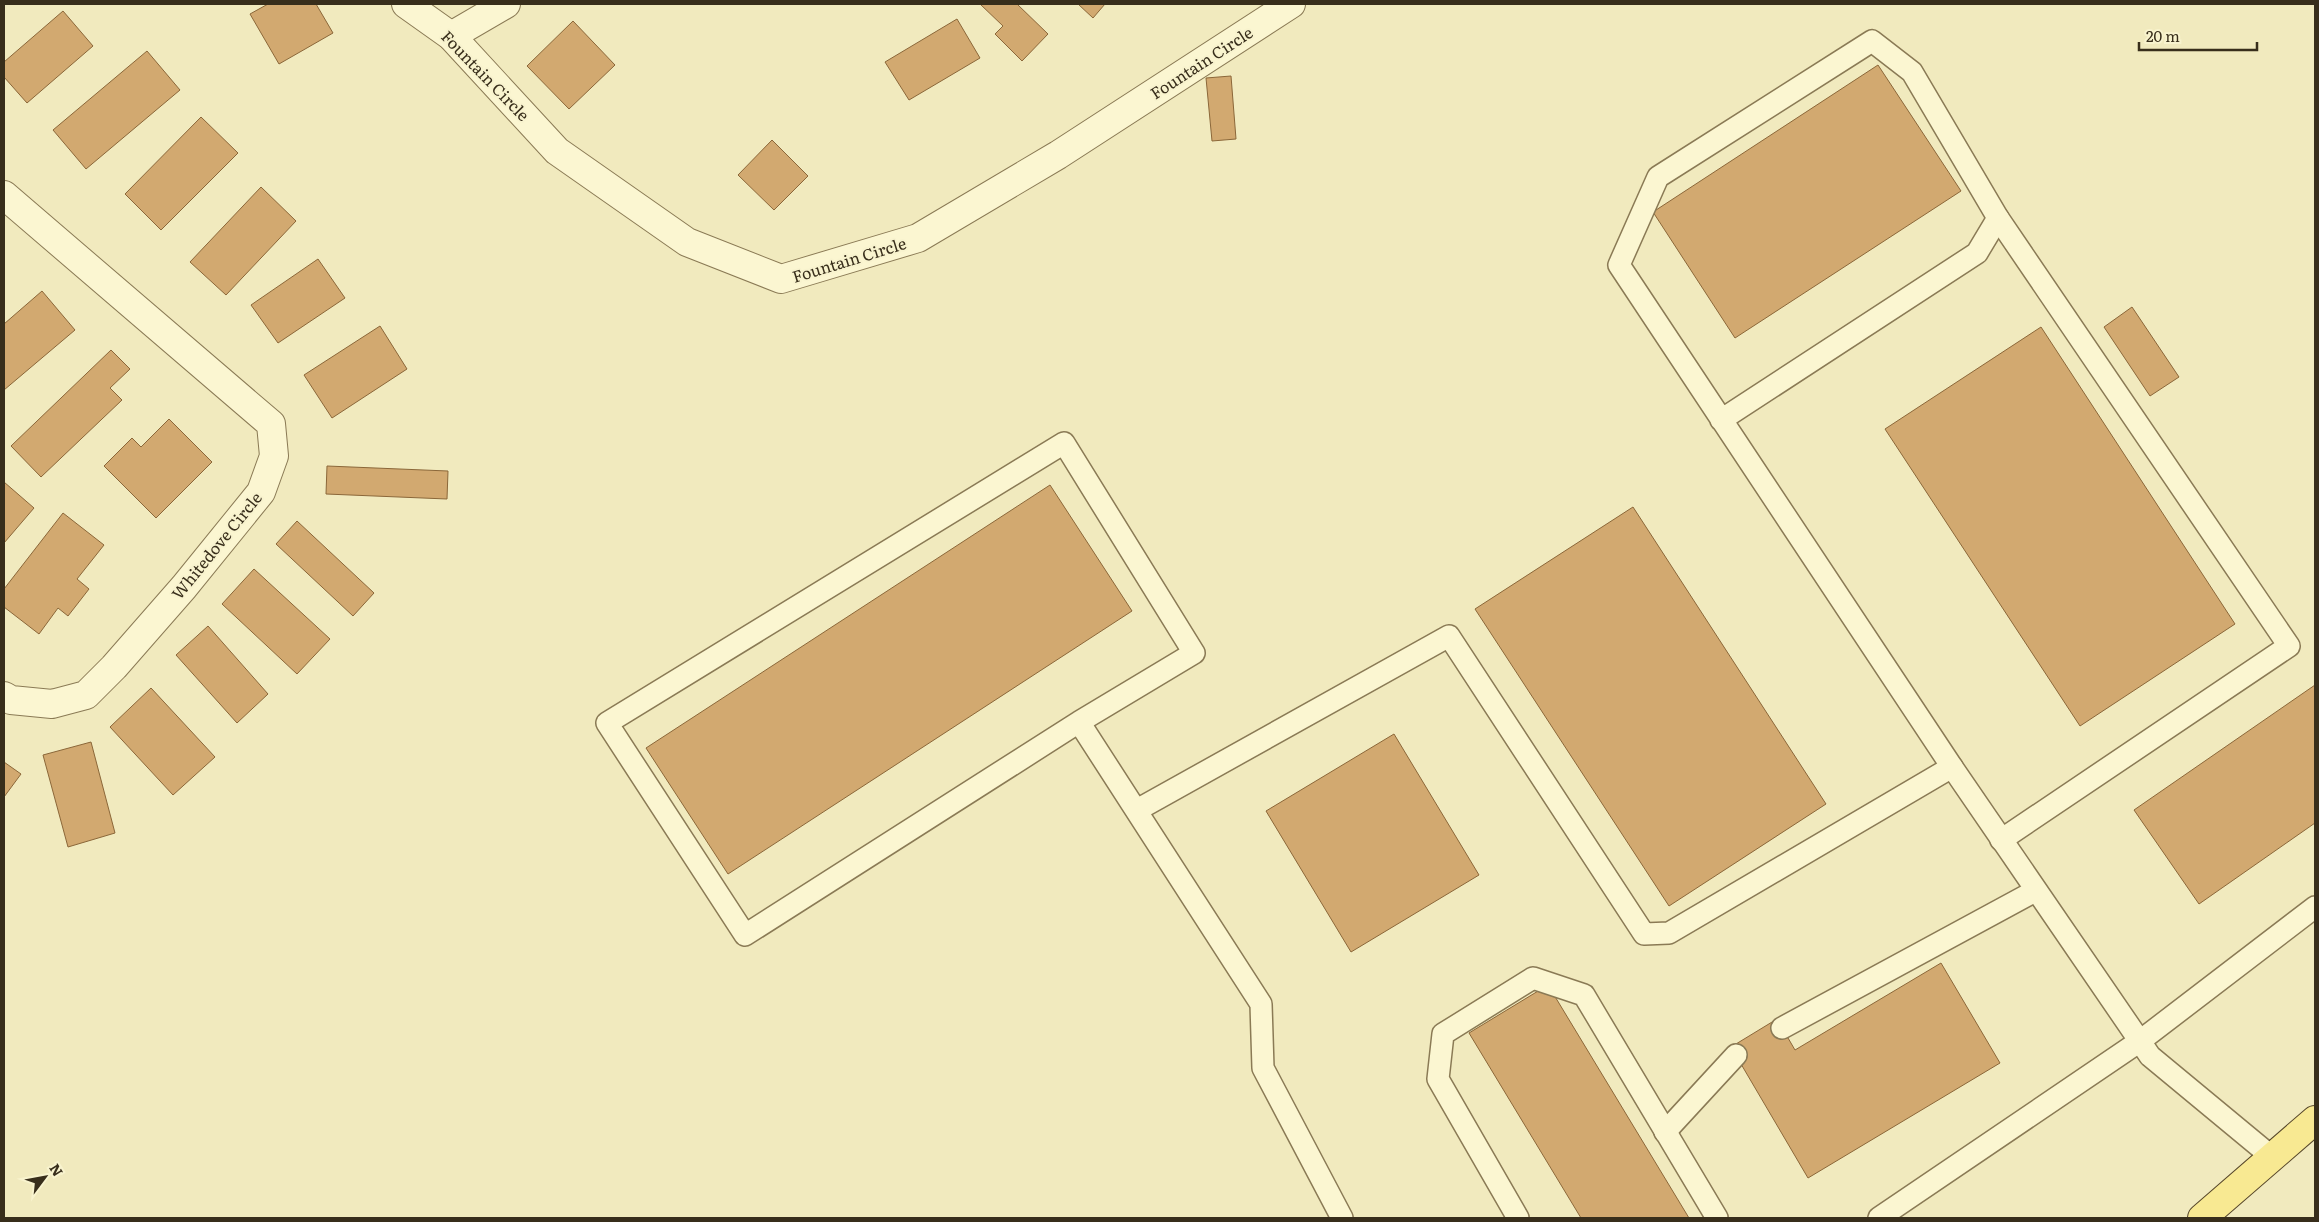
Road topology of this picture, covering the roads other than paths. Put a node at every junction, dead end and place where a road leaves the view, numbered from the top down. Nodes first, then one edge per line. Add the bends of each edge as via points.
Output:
1 (406, 4) edge
2 (506, 4) edge
3 (1292, 4) edge
4 (451, 36) junction
5 (4, 195) edge
6 (1998, 218) junction
7 (1721, 420) junction
8 (4, 696) edge
9 (1079, 722) junction
10 (1952, 767) junction
11 (1137, 810) junction
12 (2001, 840) junction
13 (2035, 891) junction
14 (2315, 907) edge
15 (1782, 1028) dead end
16 (2140, 1041) junction
17 (1736, 1055) dead end
18 (2315, 1120) edge
19 (1665, 1132) junction
20 (2272, 1157) junction
21 (1342, 1218) edge
22 (1518, 1218) edge
23 (1717, 1218) edge
24 (1879, 1218) edge
25 (2202, 1218) edge

1 - 4 street, Fountain Circle
2 - 4 street
3 - 4 street, Fountain Circle via 1058,155 918,238 780,279 686,242 557,151
5 - 8 street, Whitedove Circle via 271,424 274,456 261,492 177,594 86,695 52,704 11,700
6 - 7 lane via 1977,253
6 - 7 lane via 1912,72 1872,41 1658,177 1619,265
6 - 12 lane via 2288,646
7 - 10 lane
9 - 9 lane via 745,935 607,723 1064,443 1194,653
9 - 11 lane
10 - 11 lane via 1669,933 1644,934 1448,636
10 - 12 lane
11 - 21 lane via 1261,1004 1263,1068
12 - 13 lane
13 - 15 lane
13 - 16 lane
14 - 16 lane
16 - 20 lane via 2150,1056
16 - 24 lane
17 - 19 lane
18 - 20 main road
19 - 22 lane via 1584,996 1533,978 1443,1034 1438,1079
19 - 23 lane
20 - 25 main road

